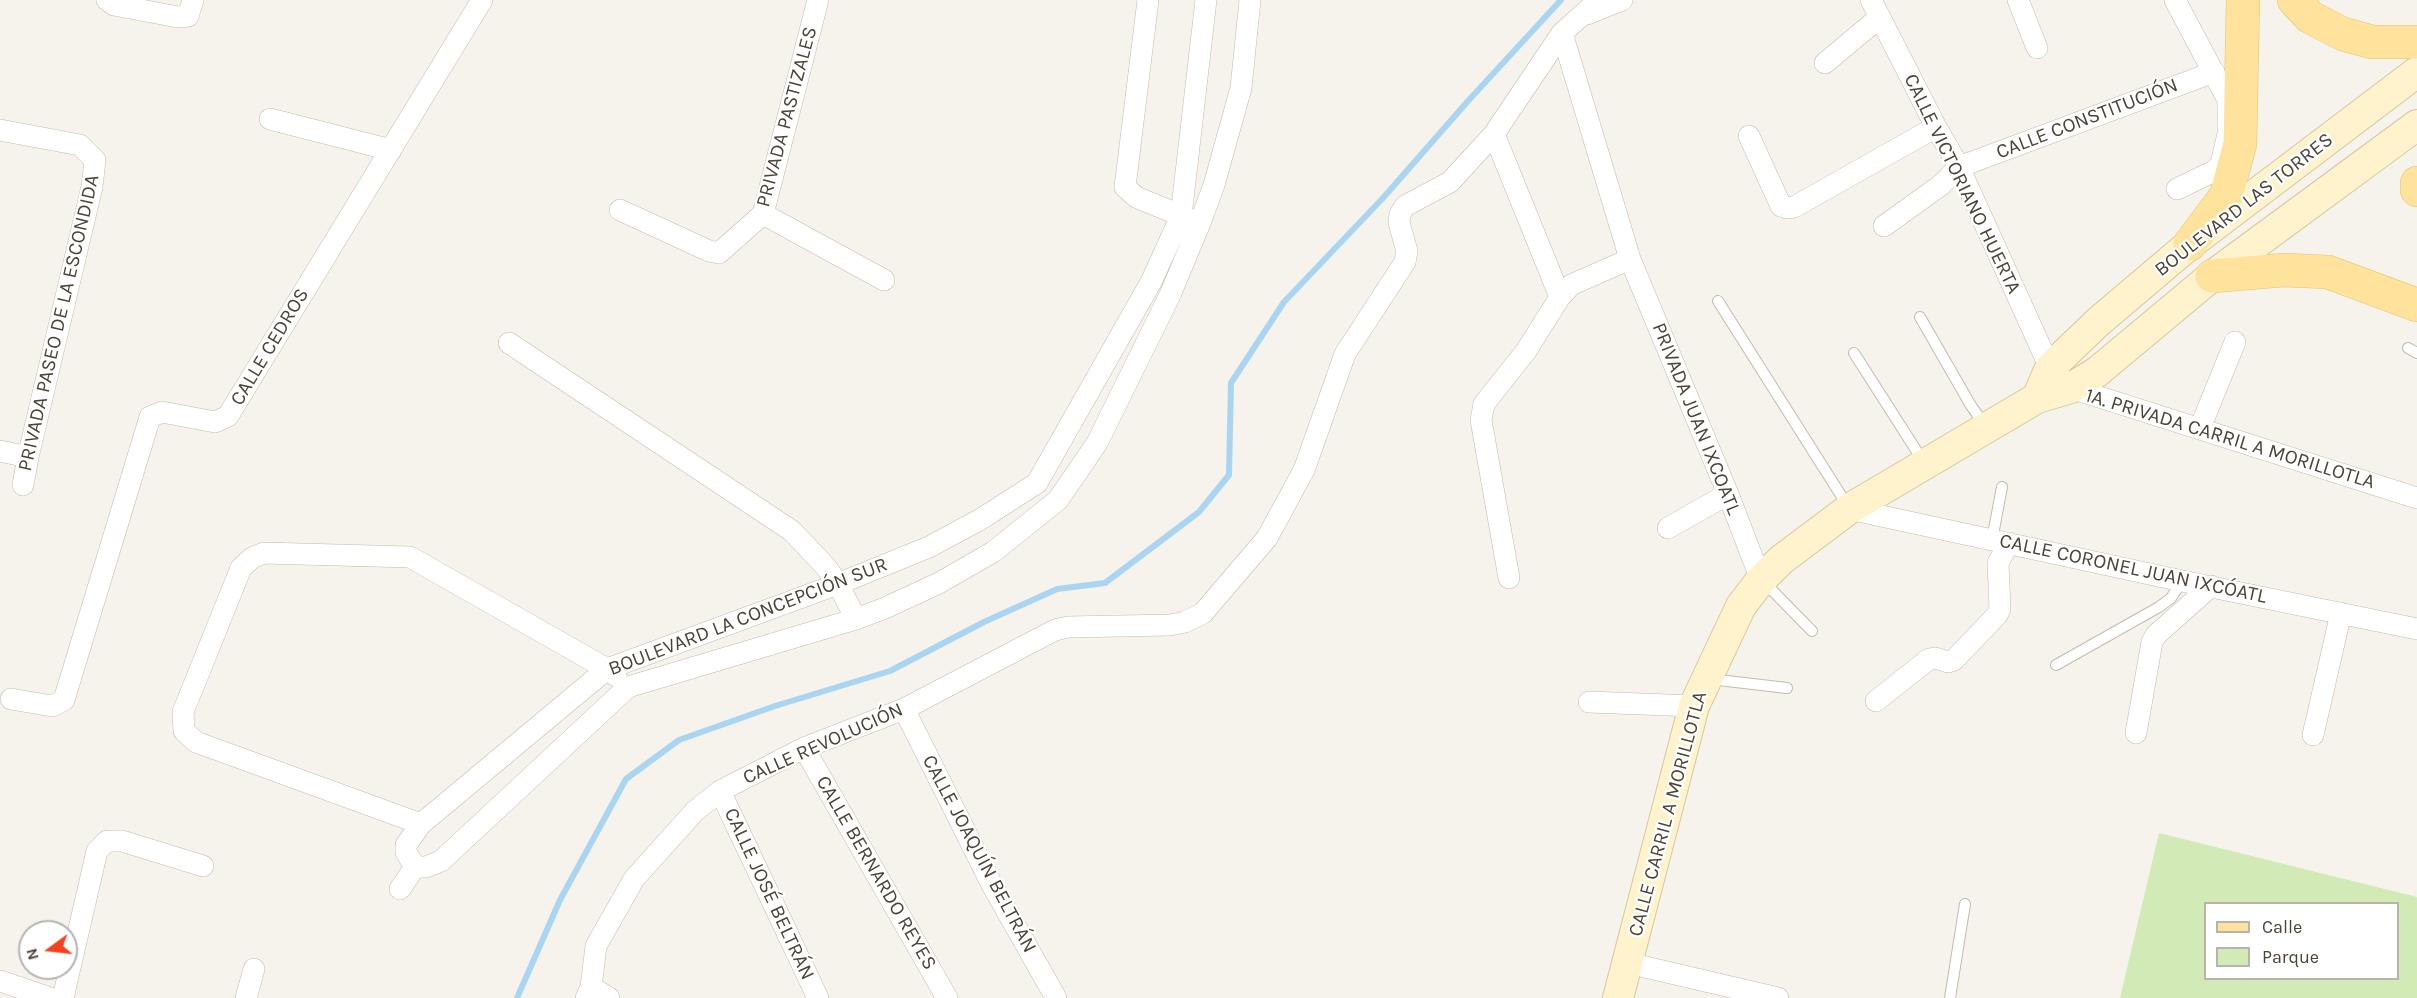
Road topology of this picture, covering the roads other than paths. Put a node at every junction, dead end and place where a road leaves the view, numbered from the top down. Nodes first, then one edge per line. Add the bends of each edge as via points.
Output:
1 (107, 0) edge
2 (193, 0) edge
3 (482, 0) edge
4 (818, 0) edge
5 (1148, 0) edge
6 (1206, 0) edge
7 (1250, 0) edge
8 (1599, 0) edge
9 (1622, 0) edge
10 (2018, 0) edge
11 (2175, 0) edge
12 (2243, 0) edge
13 (2294, 0) edge
14 (1875, 9) edge
15 (1581, 16) junction
16 (1562, 33) junction
17 (2417, 42) edge
18 (2037, 48) dead end
19 (1825, 63) dead end
20 (2214, 72) junction
21 (2417, 72) edge
22 (270, 119) dead end
23 (2417, 125) edge
24 (1935, 127) junction
25 (0, 130) edge
26 (1494, 134) junction
27 (1749, 136) dead end
28 (391, 150) junction
29 (1959, 167) junction
30 (2417, 183) edge
31 (2177, 189) dead end
32 (2417, 190) edge
33 (620, 210) dead end
34 (763, 214) junction
35 (1190, 220) junction
36 (1884, 226) dead end
37 (2190, 244) junction
38 (1630, 260) junction
39 (2212, 276) junction
40 (884, 280) dead end
41 (1560, 297) junction
42 (1718, 301) dead end
43 (2417, 305) edge
44 (1920, 317) dead end
45 (2235, 342) dead end
46 (509, 343) dead end
47 (2076, 343) joint
48 (1854, 353) dead end
49 (2097, 372) joint
50 (2061, 378) junction
51 (1985, 426) junction
52 (2200, 428) junction
53 (0, 451) edge
54 (28, 457) junction
55 (1925, 464) junction
56 (23, 485) dead end
57 (2002, 487) dead end
58 (1728, 494) junction
59 (2417, 498) edge
60 (1849, 508) junction
61 (1668, 528) dead end
62 (2000, 542) junction
63 (1509, 578) dead end
64 (1761, 580) junction
65 (2182, 581) junction
66 (838, 584) junction
67 (2211, 586) junction
68 (2341, 613) junction
69 (856, 619) junction
70 (2417, 628) edge
71 (1812, 631) dead end
72 (2056, 665) dead end
73 (607, 669) junction
74 (1706, 679) junction
75 (628, 687) junction
76 (1787, 688) dead end
77 (11, 699) dead end
78 (1876, 701) dead end
79 (1589, 702) dead end
80 (1694, 706) junction
81 (904, 710) junction
82 (2136, 733) dead end
83 (2313, 735) dead end
84 (804, 748) junction
85 (720, 791) junction
86 (422, 824) junction
87 (203, 867) dead end
88 (415, 867) junction
89 (400, 889) dead end
90 (1965, 904) dead end
91 (1628, 963) junction
92 (254, 969) dead end
93 (0, 981) edge
94 (589, 992) edge
95 (50, 998) edge
96 (63, 998) edge
97 (246, 998) edge
98 (609, 998) edge
99 (818, 998) edge
100 (947, 998) edge
101 (1056, 998) edge
102 (1618, 998) edge
103 (1778, 998) edge
104 (1950, 998) edge

1 - 2 street via 114,5 178,17 188,16
3 - 28 street, CALLE CEDROS
4 - 34 street, PRIVADA PASTIZALES
5 - 35 street via 1125,187 1136,197
6 - 35 street, BOULEVARD LA CONCEPCIÓN SUR
7 - 35 street, BOULEVARD LA CONCEPCIÓN SUR via 1241,88 1214,185
8 - 15 street
9 - 15 street
10 - 18 street
11 - 20 street
12 - 37 main road via 2240,144 2226,196
13 - 17 main road via 2310,17 2343,34 2372,42
14 - 19 street
14 - 24 street, CALLE VICTORIANO HUERTA
15 - 16 street
16 - 26 street
16 - 38 street, PRIVADA JUAN IXCOATL
20 - 29 street, CALLE CONSTITUCIÓN
20 - 31 street via 2228,100 2228,134 2221,164
21 - 37 street, BOULEVARD LAS TORRES
22 - 28 street
23 - 39 street, BOULEVARD LAS TORRES
24 - 27 street via 1787,208 1781,206
24 - 29 street, CALLE VICTORIANO HUERTA
25 - 54 street, PRIVADA PASEO DE LA ESCONDIDA via 80,145 95,160 92,187
26 - 41 street
26 - 81 street, CALLE REVOLUCIÓN via 1450,182 1405,206 1400,214 1407,251 1405,262 1345,354 1304,470 1267,538 1203,613 1170,626 1055,630
28 - 77 street, CALLE CEDROS via 228,416 215,422 162,412 150,417 64,700 52,706
29 - 36 street via 1941,185
29 - 50 street, CALLE VICTORIANO HUERTA
30 - 32 main road
33 - 34 street, PRIVADA PASTIZALES via 718,253
34 - 40 street
35 - 66 street, BOULEVARD LA CONCEPCIÓN SUR via 1037,483 928,547
35 - 69 street, BOULEVARD LA CONCEPCIÓN SUR via 1170,295 1097,443 1058,500 993,552 939,583
37 - 47 street, BOULEVARD LAS TORRES
38 - 41 street via 1571,285
38 - 58 street, PRIVADA JUAN IXCOATL
39 - 43 main road via 2284,270 2328,272
39 - 49 street, BOULEVARD LAS TORRES
41 - 63 street via 1527,351 1484,404 1480,420
42 - 60 lane
44 - 51 lane
45 - 52 street
46 - 66 street via 792,531
47 - 50 street, CALLE CARRIL A MORILLOTLA
48 - 55 lane
49 - 50 street, CALLE CARRIL A MORILLOTLA
50 - 51 street, CALLE CARRIL A MORILLOTLA via 2037,398
50 - 52 street, 1A. PRIVADA CARRIL A MORILLOTLA
51 - 55 street, CALLE CARRIL A MORILLOTLA
52 - 59 street, 1A. PRIVADA CARRIL A MORILLOTLA
53 - 54 street
54 - 56 street, PRIVADA PASEO DE LA ESCONDIDA
55 - 60 street, CALLE CARRIL A MORILLOTLA
57 - 62 lane
58 - 61 street
58 - 64 street, PRIVADA JUAN IXCOATL
60 - 62 street, CALLE CORONEL JUAN IXCÓATL
60 - 64 street, CALLE CARRIL A MORILLOTLA
62 - 65 street, CALLE CORONEL JUAN IXCÓATL
62 - 78 street via 1997,615 1954,660 1929,659
64 - 71 lane
64 - 74 street, CALLE CARRIL A MORILLOTLA via 1741,606
65 - 67 street, CALLE CORONEL JUAN IXCÓATL
65 - 72 lane via 2171,598 2159,607
66 - 69 street
66 - 73 street, BOULEVARD LA CONCEPCIÓN SUR
67 - 68 street, CALLE CORONEL JUAN IXCÓATL
67 - 82 street via 2152,642
68 - 70 street, CALLE CORONEL JUAN IXCÓATL
68 - 83 street
69 - 75 street, BOULEVARD LA CONCEPCIÓN SUR
73 - 75 street
73 - 86 street, BOULEVARD LA CONCEPCIÓN SUR
73 - 86 street via 410,557 264,554 252,558 241,568 183,712 184,731 196,742
74 - 76 lane
74 - 80 street, CALLE CARRIL A MORILLOTLA
75 - 88 street, BOULEVARD LA CONCEPCIÓN SUR via 441,861
79 - 80 street
80 - 91 street, CALLE CARRIL A MORILLOTLA
81 - 84 street, CALLE REVOLUCIÓN
81 - 101 street, CALLE JOAQUÍN BELTRÁN via 991,883
84 - 85 street, CALLE REVOLUCIÓN
84 - 100 street, CALLE BERNARDO REYES
85 - 94 street, CALLE REVOLUCIÓN via 695,811 634,879 596,946
85 - 99 street, CALLE JOSÉ BELTRÁN
86 - 88 street, BOULEVARD LA CONCEPCIÓN SUR via 406,844
87 - 96 street via 122,841 107,842 97,851
88 - 89 street
90 - 104 lane
91 - 102 street, CALLE CARRIL A MORILLOTLA
91 - 103 street
92 - 97 street
93 - 95 street
94 - 98 street

